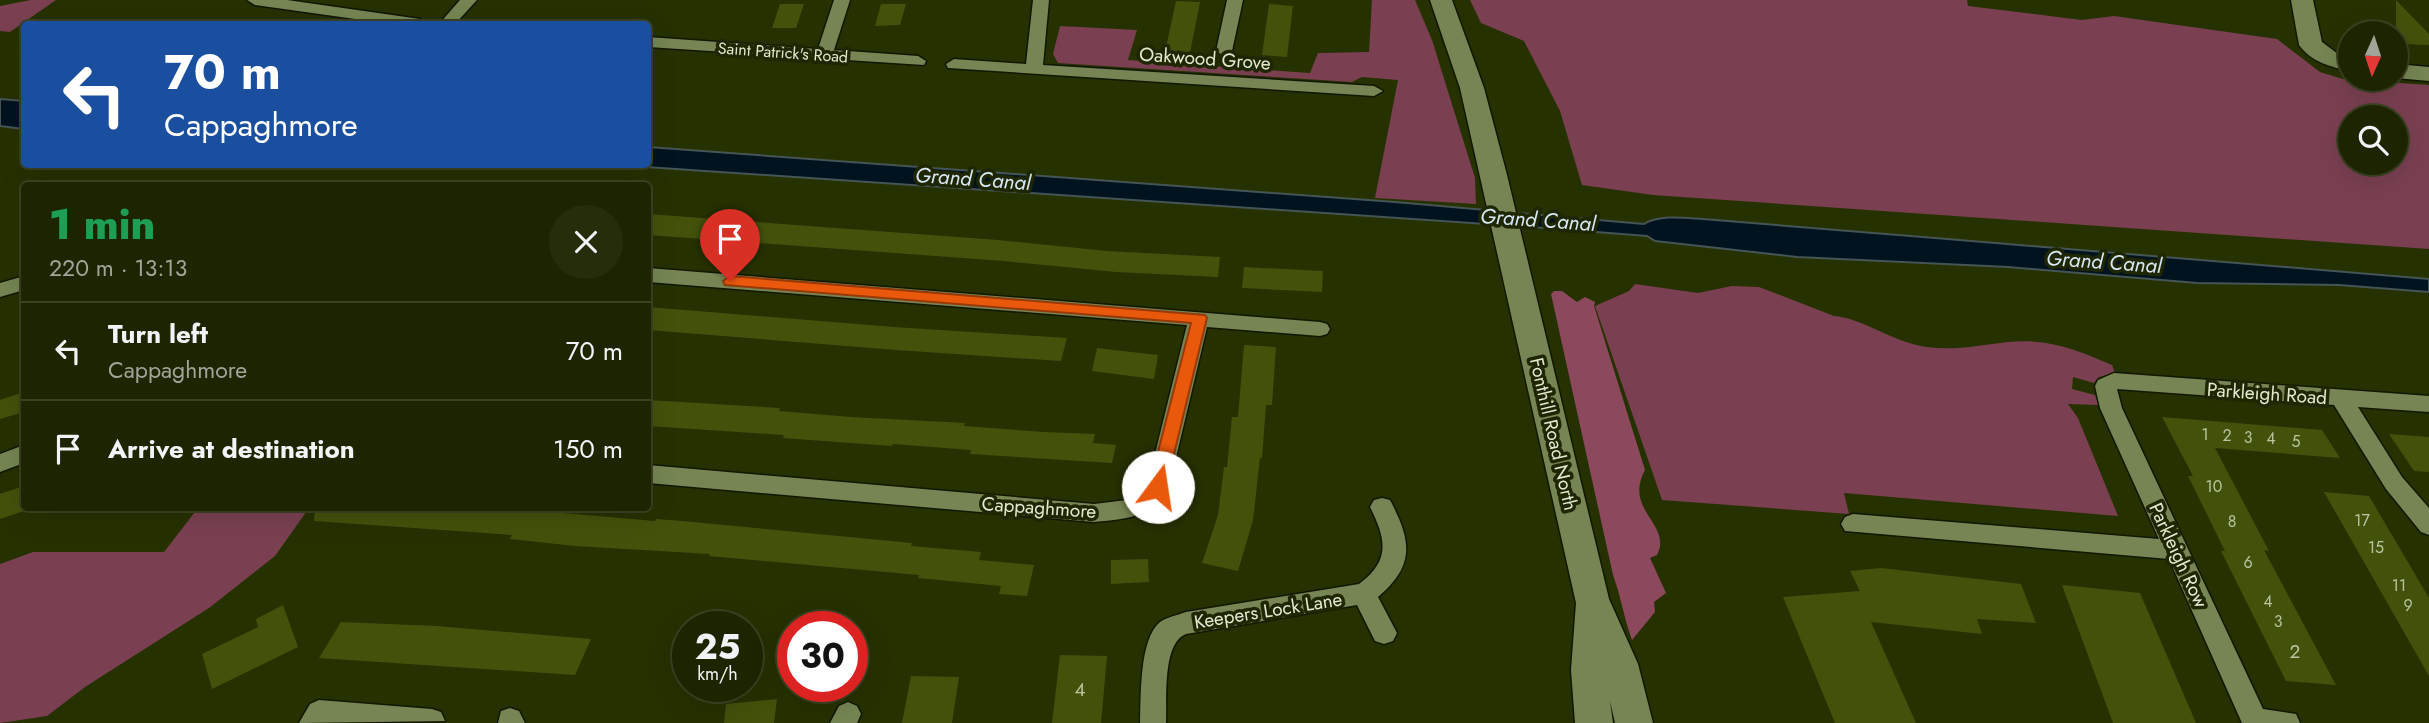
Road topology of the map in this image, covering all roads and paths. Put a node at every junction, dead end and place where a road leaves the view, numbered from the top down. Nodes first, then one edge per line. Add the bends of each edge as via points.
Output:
1 (255, 0) edge
2 (469, 0) edge
3 (842, 0) edge
4 (1041, 0) edge
5 (1235, 0) edge
6 (1441, 0) edge
7 (2302, 0) edge
8 (399, 21) edge
9 (450, 21) edge
10 (651, 43) edge
11 (1224, 51) dead end
12 (825, 54) junction
13 (918, 61) dead end
14 (2338, 61) edge
15 (954, 64) dead end
16 (1034, 68) junction
17 (2408, 72) edge
18 (2429, 74) edge
19 (1374, 91) dead end
20 (651, 275) edge
21 (21, 284) edge
22 (0, 290) edge
23 (1199, 318) junction
24 (1320, 329) dead end
25 (2106, 386) joint
26 (2341, 398) junction
27 (2429, 404) edge
28 (21, 455) edge
29 (0, 463) edge
30 (651, 474) edge
31 (1382, 507) dead end
32 (1853, 524) dead end
33 (2429, 525) edge
34 (2177, 550) junction
35 (1364, 593) junction
36 (1592, 599) junction
37 (1384, 633) dead end
38 (432, 721) dead end
39 (2255, 721) edge
40 (312, 723) edge
41 (1153, 723) edge
42 (1594, 723) edge
43 (1634, 723) edge
44 (2287, 723) edge

1 - 8 street
2 - 9 street
3 - 12 street
4 - 16 street
5 - 11 street, Oakwood Grove
6 - 36 main road, Fonthill Road North via 1472,88 1494,175
7 - 14 main road via 2311,45
10 - 12 street, Saint Patrick's Road
12 - 13 street, Saint Patrick's Road
15 - 16 street, Oakwood Grove
16 - 19 street, Oakwood Grove
17 - 18 main road
20 - 23 street
21 - 22 street
23 - 24 street
23 - 30 street, Cappaghmore via 1158,487 1133,509 1094,513
25 - 26 street, Parkleigh Road via 2114,381
25 - 34 street, Parkleigh Row via 2111,408
26 - 27 street, Parkleigh Road
26 - 33 street via 2394,483
28 - 29 street
31 - 35 street, Keepers Lock Lane via 1396,546 1382,579
32 - 34 street
34 - 39 street, Parkleigh Row
35 - 37 street
35 - 41 street, Keepers Lock Lane via 1186,623 1168,630 1157,658
36 - 42 main road, Fonthill Road North via 1589,670
36 - 43 main road, Fonthill Road North via 1620,664
38 - 40 street via 319,712
39 - 44 street

